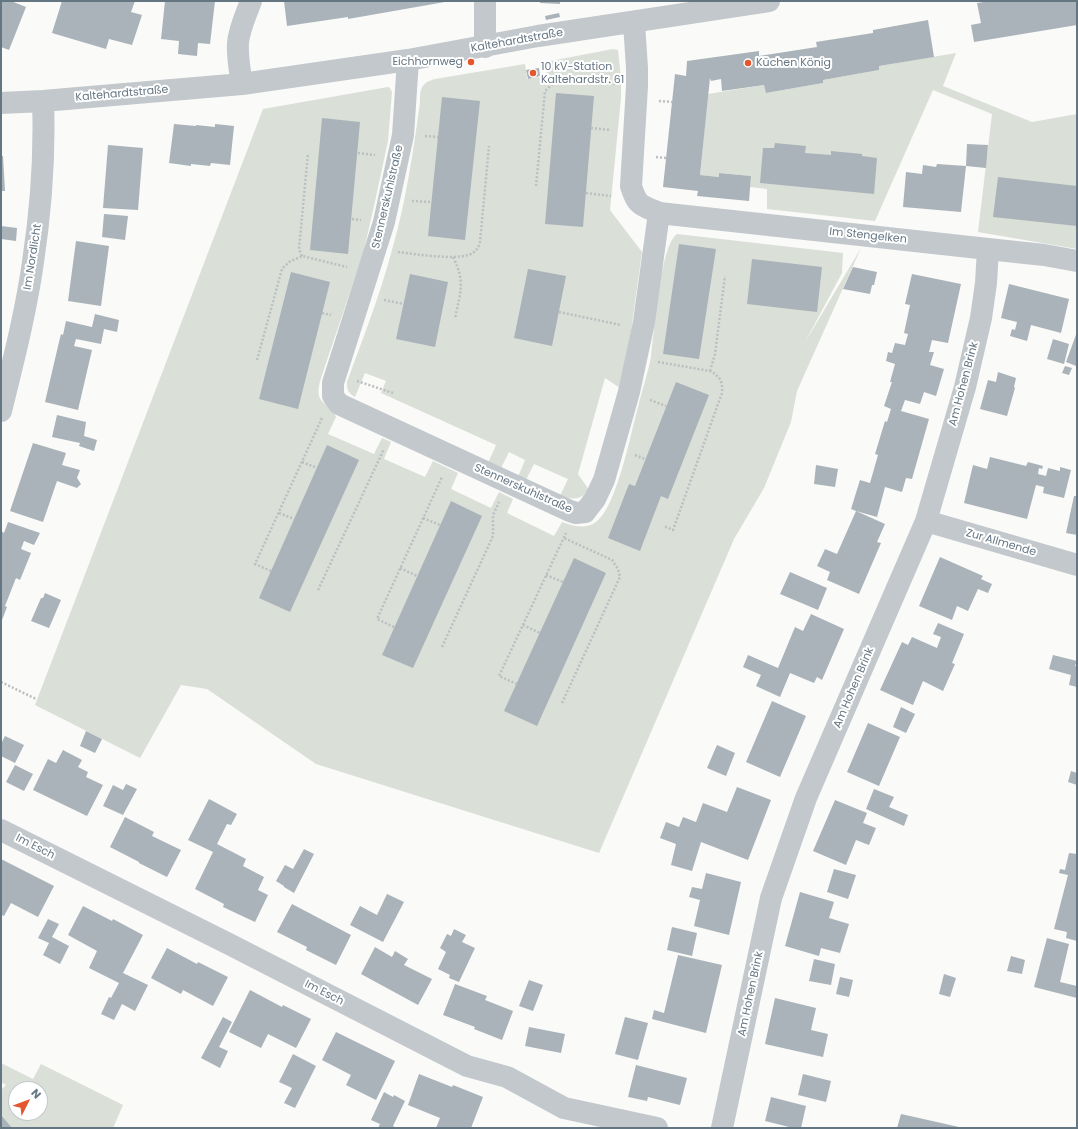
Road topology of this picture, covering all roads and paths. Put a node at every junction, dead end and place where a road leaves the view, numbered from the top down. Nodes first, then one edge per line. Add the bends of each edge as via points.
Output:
1 (251, 1) edge
2 (485, 1) edge
3 (769, 1) edge
4 (634, 23) junction
5 (485, 47) junction
6 (408, 60) junction
7 (242, 84) junction
8 (637, 86) junction
9 (43, 100) junction
10 (1, 102) edge
11 (489, 146) dead end
12 (308, 153) dead end
13 (536, 186) dead end
14 (659, 213) junction
15 (988, 249) junction
16 (376, 250) junction
17 (302, 256) junction
18 (453, 257) junction
19 (1077, 261) edge
20 (369, 272) junction
21 (726, 276) dead end
22 (558, 312) dead end
23 (455, 319) dead end
24 (643, 329) junction
25 (636, 358) junction
26 (257, 360) dead end
27 (710, 371) junction
28 (336, 374) junction
29 (393, 393) dead end
30 (333, 396) junction
31 (1, 411) edge
32 (394, 429) junction
33 (451, 456) junction
34 (302, 462) junction
35 (317, 468) dead end
36 (509, 483) junction
37 (279, 513) junction
38 (576, 513) junction
39 (423, 518) junction
40 (294, 519) dead end
41 (926, 521) junction
42 (440, 525) dead end
43 (664, 526) dead end
44 (564, 538) junction
45 (1077, 565) edge
46 (400, 568) junction
47 (271, 571) dead end
48 (546, 575) junction
49 (417, 576) dead end
50 (563, 582) dead end
51 (318, 590) dead end
52 (523, 625) junction
53 (394, 627) dead end
54 (540, 633) dead end
55 (442, 647) dead end
56 (1, 682) edge
57 (517, 684) dead end
58 (36, 699) dead end
59 (562, 703) dead end
60 (1, 830) edge
61 (657, 1128) edge
62 (722, 1128) edge

1 - 7 street via 238,42
2 - 5 street
3 - 4 street, Kaltehardtstraße
4 - 5 street, Kaltehardtstraße via 538,36
4 - 8 street
5 - 6 street, Kaltehardtstraße
6 - 7 street, Kaltehardtstraße
6 - 16 street, Stennerskuhlstraße via 399,158
7 - 9 street, Kaltehardtstraße
8 - 13 path via 562,80 549,87 545,94
8 - 14 street via 631,186 639,204
9 - 10 street, Kaltehardtstraße
9 - 31 street, Im Nordlicht via 40,205 33,263 22,324
11 - 18 path via 480,246 472,254
12 - 17 path via 300,249
14 - 15 street, Im Stengelken
14 - 24 street, Stennerskuhlstraße
15 - 19 street, Im Stengelken
15 - 41 street, Am Hohen Brink via 981,318 965,387
16 - 18 path
16 - 20 street, Stennerskuhlstraße
17 - 20 path
17 - 26 path via 282,268
18 - 23 path via 462,282
20 - 28 street, Stennerskuhlstraße
21 - 27 path via 715,354
22 - 24 path
24 - 25 street, Stennerskuhlstraße
25 - 27 path
25 - 38 street, Stennerskuhlstraße via 604,480 585,512
27 - 43 path via 721,379 722,393 674,530
28 - 29 path
28 - 30 street, Stennerskuhlstraße
30 - 32 street, Stennerskuhlstraße via 339,404
30 - 34 path
32 - 33 street, Stennerskuhlstraße
32 - 51 path
33 - 36 street, Stennerskuhlstraße
33 - 39 path
34 - 35 path
34 - 37 path
36 - 38 street, Stennerskuhlstraße
36 - 55 path via 493,515 493,536
37 - 40 path
37 - 47 path via 255,564
38 - 44 path
39 - 42 path
39 - 46 path
41 - 45 street, Zur Allmende
41 - 62 street, Am Hohen Brink via 806,798 771,898
44 - 48 path
44 - 59 path via 612,560 620,577
46 - 49 path
46 - 53 path via 377,619
48 - 50 path
48 - 52 path
52 - 54 path
52 - 57 path via 499,676
56 - 58 path
60 - 61 street, Im Esch via 467,1066 507,1077 564,1108

